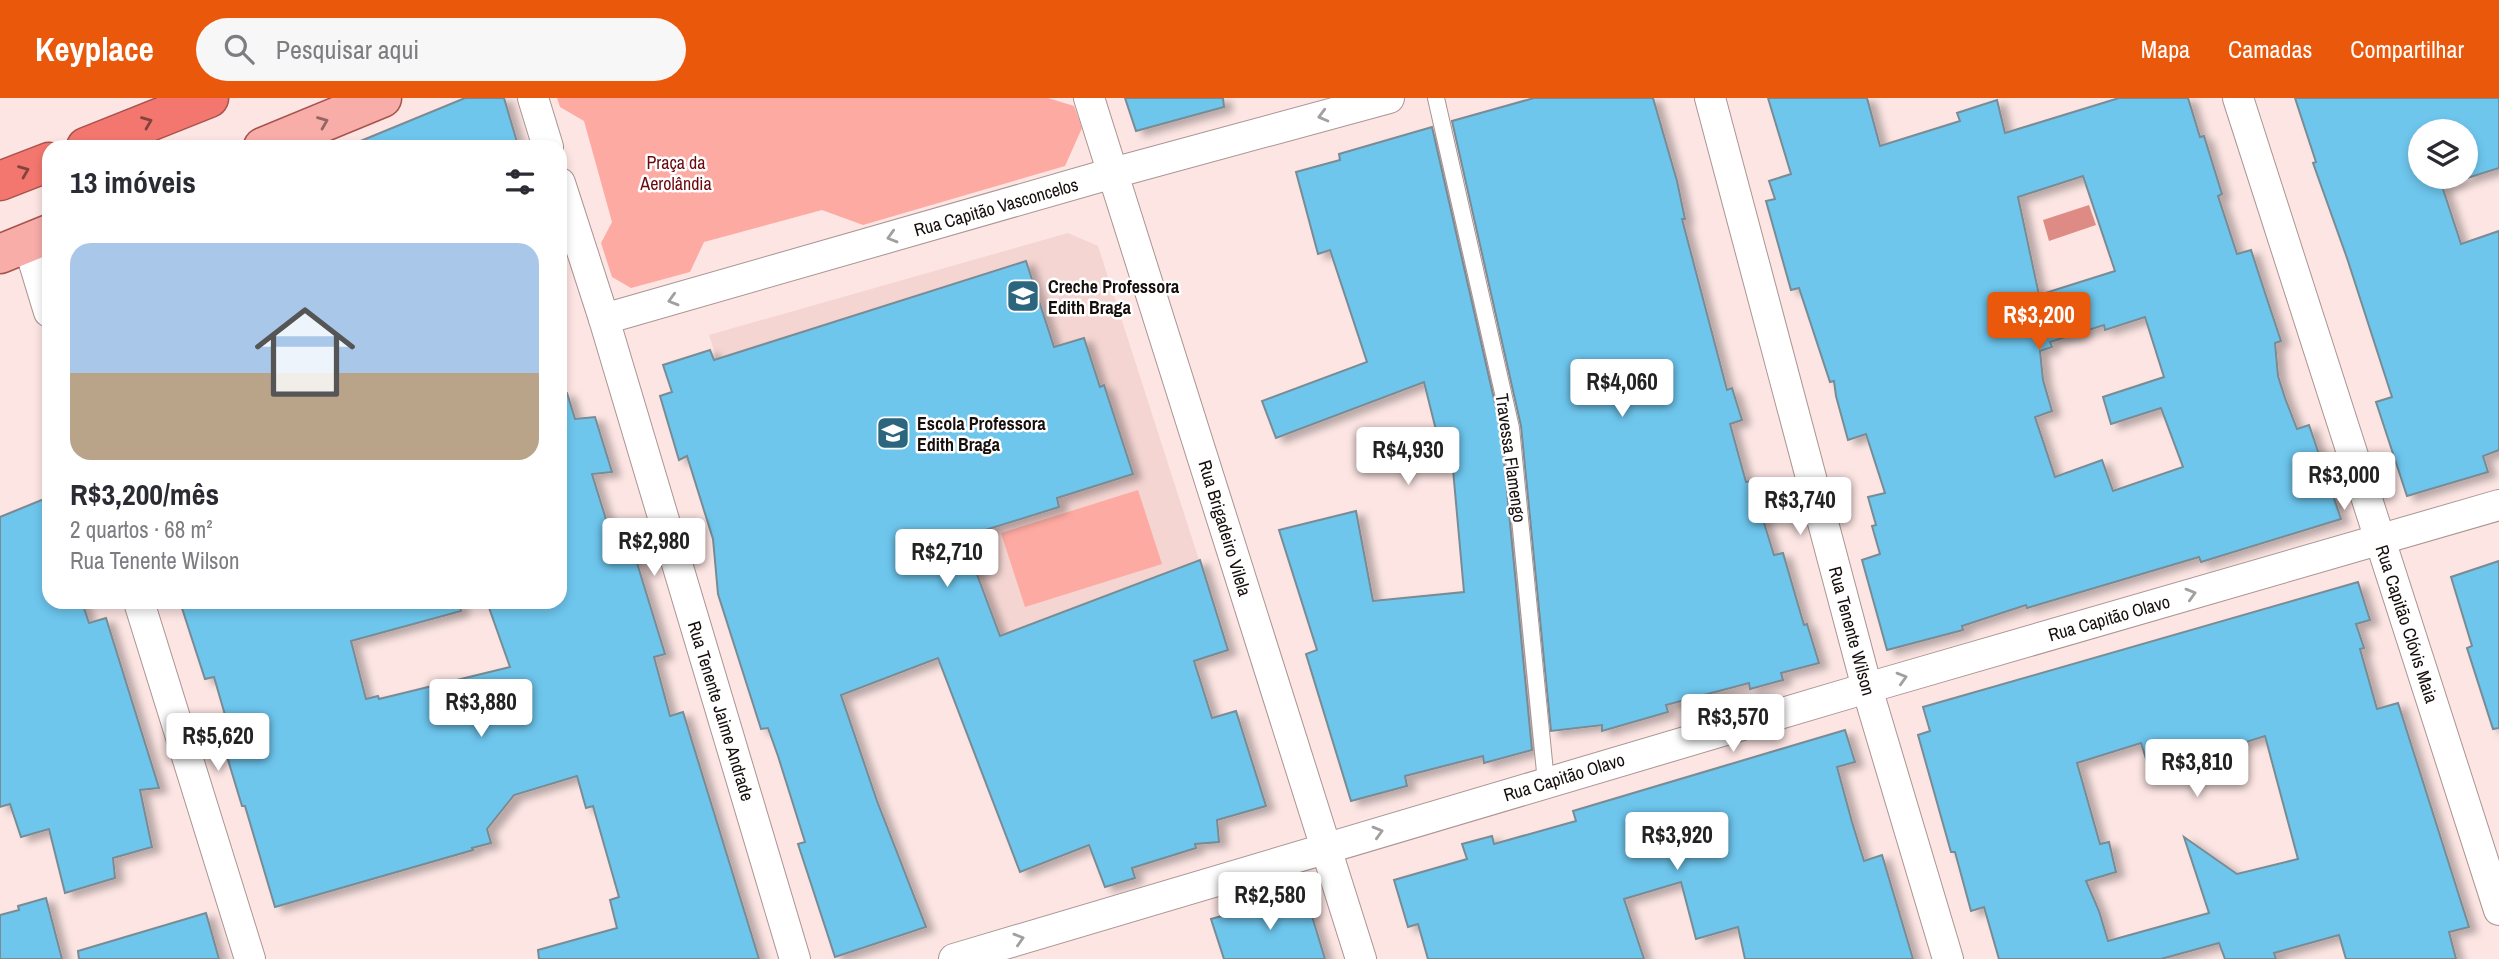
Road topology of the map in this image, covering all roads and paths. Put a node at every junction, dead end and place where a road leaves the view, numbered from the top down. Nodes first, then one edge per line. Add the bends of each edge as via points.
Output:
1 (209, 98) edge
2 (382, 98) edge
3 (533, 98) edge
4 (1089, 98) edge
5 (1389, 98) edge
6 (1436, 98) edge
7 (1710, 98) edge
8 (2238, 98) edge
9 (104, 140) edge
10 (280, 140) edge
11 (546, 140) edge
12 (42, 165) edge
13 (1113, 173) junction
14 (0, 181) edge
15 (567, 205) edge
16 (26, 244) edge
17 (42, 291) edge
18 (604, 319) junction
19 (2499, 505) edge
20 (2379, 540) junction
21 (141, 609) edge
22 (1867, 688) junction
23 (1546, 782) junction
24 (1326, 847) junction
25 (2499, 910) edge
26 (250, 959) edge
27 (795, 959) edge
28 (954, 959) edge
29 (1361, 959) edge
30 (1948, 959) edge

9 -> 1 highway
10 -> 2 main road
3 - 11 street
4 - 13 street, Rua Brigadeiro Vilela
5 -> 13 street, Rua Capitão Vasconcelos
6 - 23 lane, Travessa Flamengo via 1511,428
7 - 22 street, Rua Tenente Wilson
8 - 20 street, Rua Capitão Clóvis Maia
14 -> 12 highway
13 -> 18 street, Rua Capitão Vasconcelos
13 - 24 street, Rua Brigadeiro Vilela
15 - 18 street, Rua Tenente Jaime Andrade
16 - 17 street
18 - 27 street, Rua Tenente Jaime Andrade
19 - 20 street, Rua Capitão Olavo
22 -> 20 street, Rua Capitão Olavo
20 - 25 street, Rua Capitão Clóvis Maia
21 - 26 street
22 - 23 street, Rua Capitão Olavo
22 - 30 street, Rua Tenente Wilson
24 -> 23 street, Rua Capitão Olavo
28 -> 24 street, Rua Capitão Olavo
24 - 29 street, Rua Brigadeiro Vilela

